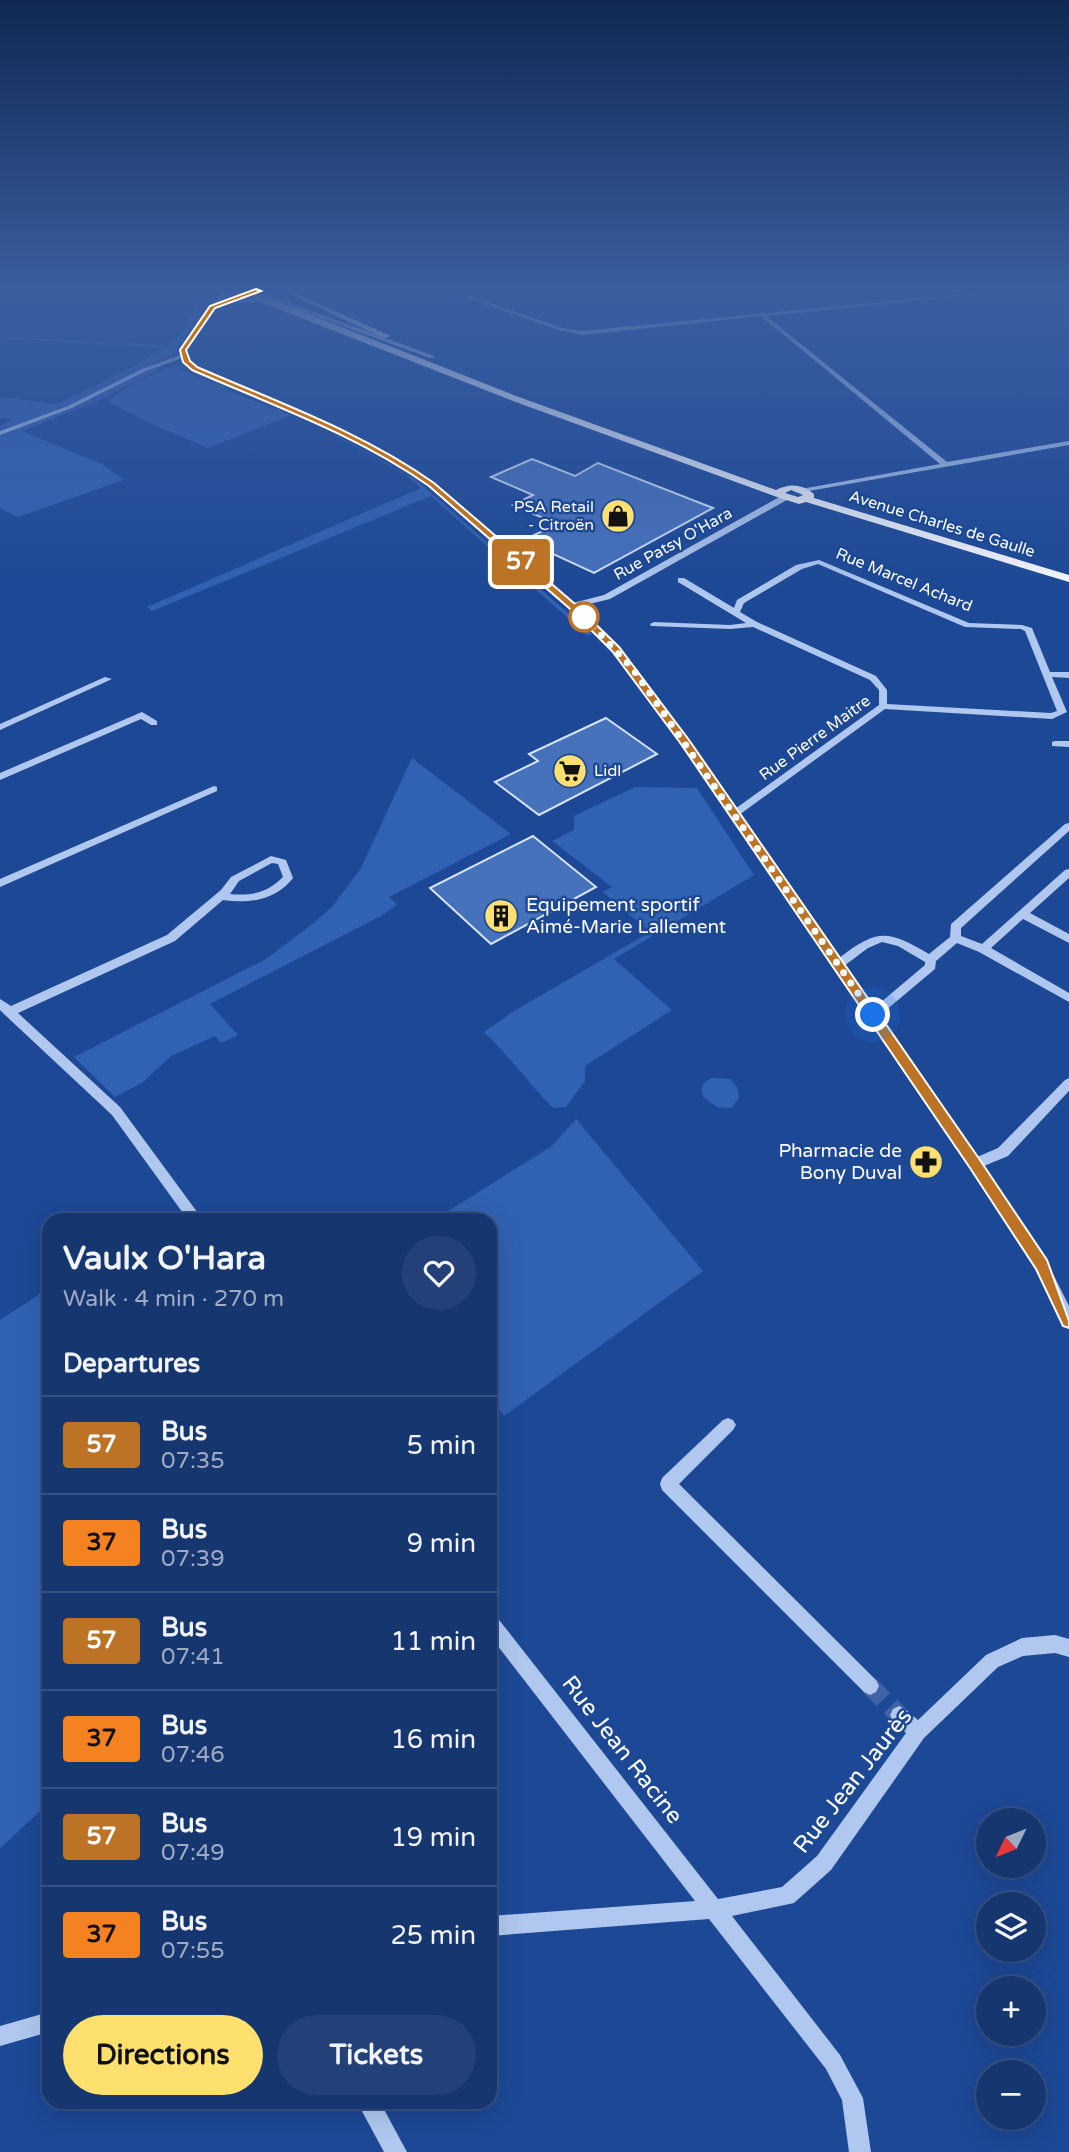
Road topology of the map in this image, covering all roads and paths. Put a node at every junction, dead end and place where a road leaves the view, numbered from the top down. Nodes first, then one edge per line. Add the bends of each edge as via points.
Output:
1 (101, 391) edge
2 (247, 391) edge
3 (497, 391) edge
4 (518, 391) edge
5 (856, 391) edge
6 (0, 433) edge
7 (1069, 443) edge
8 (945, 464) junction
9 (790, 487) junction
10 (805, 494) junction
11 (782, 496) junction
12 (1069, 579) edge
13 (681, 580) dead end
14 (572, 606) junction
15 (736, 612) junction
16 (654, 624) dead end
17 (754, 624) junction
18 (1047, 674) junction
19 (1069, 675) edge
20 (108, 678) dead end
21 (883, 706) junction
22 (1056, 714) junction
23 (1069, 721) edge
24 (153, 723) dead end
25 (0, 727) edge
26 (1055, 744) dead end
27 (1069, 744) edge
28 (0, 777) edge
29 (214, 789) dead end
30 (734, 814) junction
31 (1069, 826) edge
32 (1069, 873) edge
33 (0, 883) edge
34 (220, 896) junction
35 (1023, 914) junction
36 (956, 938) junction
37 (1069, 939) edge
38 (983, 949) junction
39 (930, 960) junction
40 (837, 965) junction
41 (1069, 998) edge
42 (5, 1008) edge
43 (873, 1015) junction
44 (1069, 1083) edge
45 (975, 1164) junction
46 (192, 1213) edge
47 (1069, 1321) edge
48 (728, 1425) dead end
49 (497, 1631) edge
50 (1069, 1648) edge
51 (870, 1686) tunnel mouth
52 (899, 1715) tunnel mouth
53 (918, 1732) junction
54 (715, 1909) junction
55 (497, 1925) edge
56 (42, 2024) edge
57 (0, 2036) edge
58 (372, 2109) edge
59 (396, 2152) edge
60 (860, 2152) edge

1 - 6 street
2 - 14 street via 406,467
3 - 11 main road
4 - 9 main road
5 - 8 street
7 - 8 street
8 - 10 street
9 - 10 main road
9 - 11 main road via 780,492
10 - 11 main road
10 - 12 main road, Avenue Charles de Gaulle
11 - 14 street, Rue Patsy O'Hara via 607,597
13 - 15 street, Rue Pierre Maitre
14 - 30 street via 633,669
15 - 17 street, Rue Pierre Maitre
15 - 18 street, Rue Marcel Achard via 740,602 799,567 819,562 968,625 1029,630
16 - 17 street, Rue Pierre Maitre
17 - 21 street, Rue Pierre Maitre via 873,678 883,690
18 - 19 street
18 - 22 street, Rue Marcel Achard via 1062,712
20 - 25 street
21 - 22 street
21 - 30 street, Rue Pierre Maitre
22 - 23 street
24 - 28 street via 142,715
26 - 27 street
29 - 33 street
30 - 40 street
31 - 36 street via 955,927
32 - 35 street
34 - 34 street via 235,879 271,859 282,862 287,870 283,884 257,899
34 - 42 street via 171,938
35 - 37 street
35 - 38 street
36 - 38 street
36 - 39 street
38 - 41 street
39 - 40 street via 896,939 871,939
39 - 43 street via 931,966
40 - 43 street
42 - 46 street via 116,1111
43 - 45 street
44 - 45 street via 1003,1152
45 - 47 street via 1041,1265
48 - 51 street via 668,1483
49 - 54 street, Rue Jean Racine
50 - 53 street, Rue Jean Jaurès via 1055,1644 1022,1647 992,1661
52 - 53 street
53 - 54 street, Rue Jean Jaurès via 824,1863 787,1896
54 - 55 street, Rue Jean Jaurès
54 - 60 street, Rue Jean Racine via 833,2062 852,2098
56 - 57 street
58 - 59 street

